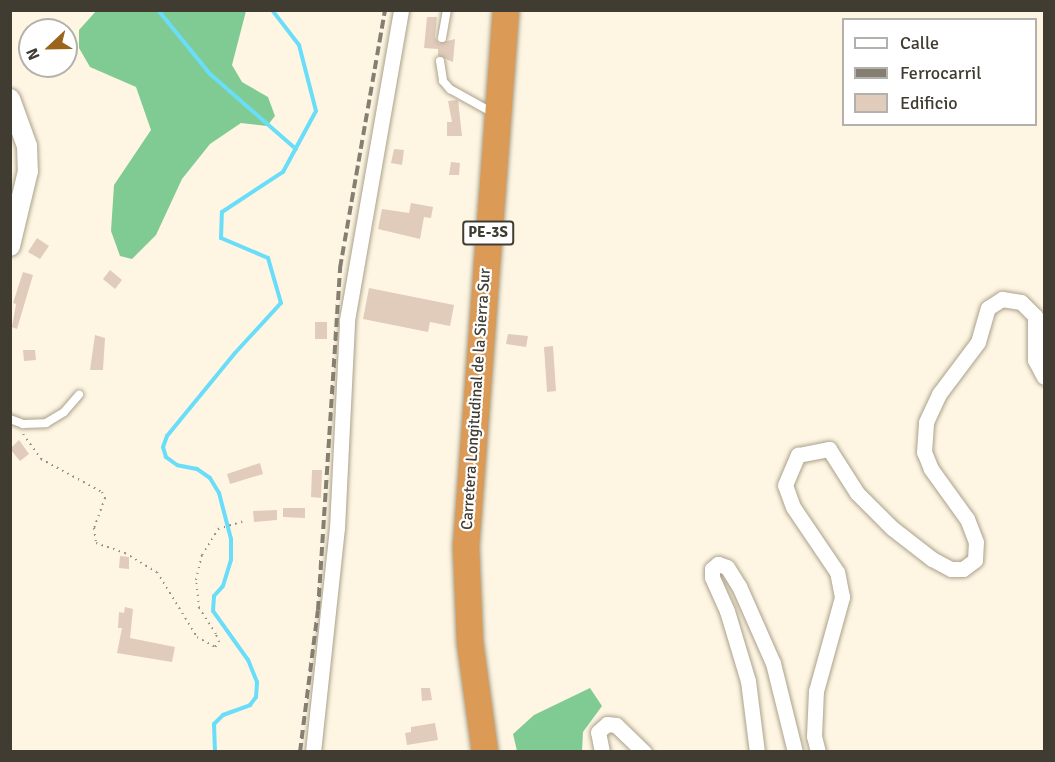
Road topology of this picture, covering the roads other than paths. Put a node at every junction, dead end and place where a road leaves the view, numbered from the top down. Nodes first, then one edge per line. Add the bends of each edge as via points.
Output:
1 (401, 10) edge
2 (447, 10) edge
3 (506, 10) edge
4 (442, 38) dead end
5 (440, 61) dead end
6 (10, 99) edge
7 (496, 114) junction
8 (10, 246) edge
9 (1044, 377) edge
10 (80, 395) dead end
11 (11, 419) edge
12 (313, 752) edge
13 (484, 752) edge
14 (602, 752) edge
15 (644, 752) edge
16 (757, 752) edge
17 (795, 752) edge
18 (818, 752) edge

1 - 12 street via 347,320 337,528
2 - 4 lane
3 - 7 highway, Carretera Longitudinal de la Sierra Sur / PE-3S
5 - 7 lane via 443,81 450,89
6 - 8 street via 27,146 28,171
7 - 13 highway, Carretera Longitudinal de la Sierra Sur / PE-3S via 466,547 467,608
9 - 18 street via 1035,360 1035,316 1021,302 1002,299 988,308 978,342 939,394 926,422 924,446 931,469 967,519 976,542 975,560 963,569 951,569 932,559 892,528 857,494 829,449 798,454 785,485 793,507 837,572 842,597 816,691 814,736
10 - 11 lane via 46,423 36,425
14 - 15 street via 598,732 607,724 616,725
16 - 17 street via 747,681 727,611 712,577 712,569 718,564 727,567 739,586 773,663

